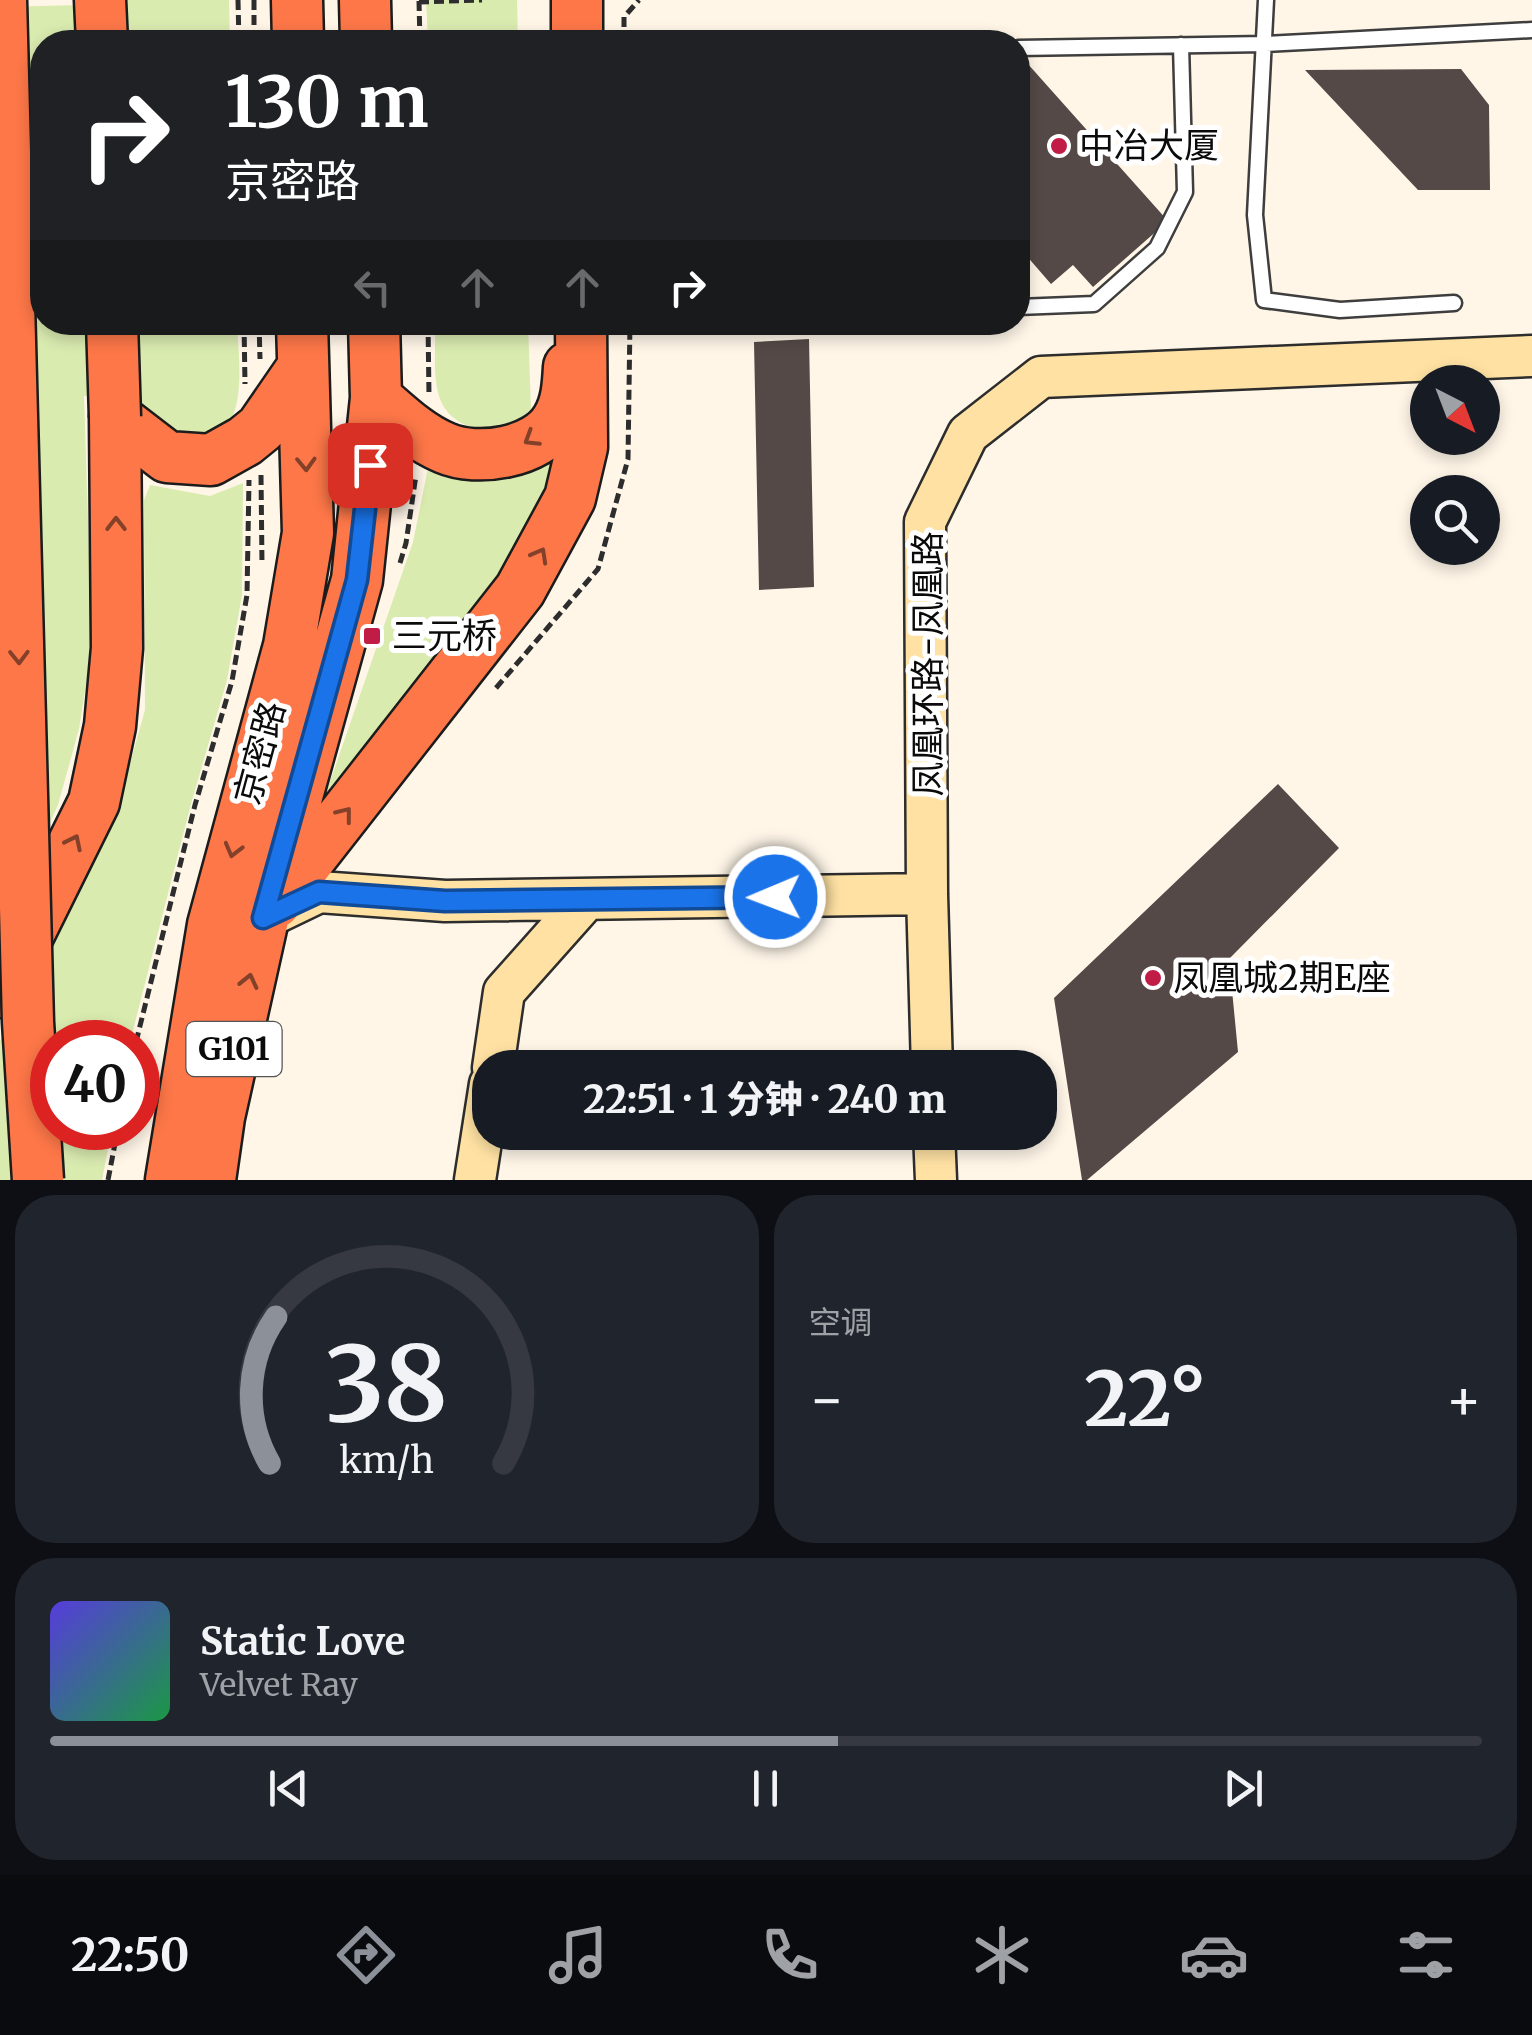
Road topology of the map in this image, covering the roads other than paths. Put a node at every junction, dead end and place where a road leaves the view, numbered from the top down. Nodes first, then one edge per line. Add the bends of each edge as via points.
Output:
1 (2, 0) edge
2 (100, 0) edge
3 (298, 0) edge
4 (365, 0) edge
5 (556, 0) edge
6 (577, 0) edge
7 (1266, 0) edge
8 (101, 30) edge
9 (298, 30) edge
10 (366, 30) edge
11 (557, 30) edge
12 (577, 30) edge
13 (1532, 30) edge
14 (1266, 44) junction
15 (1180, 45) junction
16 (1030, 48) edge
17 (1454, 304) dead end
18 (1030, 307) edge
19 (112, 335) edge
20 (374, 335) edge
21 (569, 335) edge
22 (581, 335) edge
23 (302, 345) edge
24 (1532, 356) edge
25 (376, 398) junction
26 (115, 417) junction
27 (928, 894) junction
28 (584, 900) junction
29 (263, 918) junction
30 (0, 992) edge
31 (495, 1050) edge
32 (932, 1050) edge
33 (480, 1150) edge
34 (935, 1150) edge
35 (38, 1180) edge
36 (170, 1180) edge
37 (210, 1180) edge
38 (475, 1180) edge
39 (936, 1180) edge

1 -> 35 highway, bridge via 28,1022
2 - 8 highway
3 - 9 highway
4 - 10 highway
5 - 11 highway
6 - 12 highway
7 - 14 lane
13 - 14 lane
14 - 15 lane
14 - 17 lane via 1255,214 1264,300 1340,310
15 - 16 lane
15 - 18 lane via 1185,192 1157,248 1094,304
19 - 26 highway, bridge
20 - 25 highway, G101
21 -> 25 highway via 566,396 556,423 524,446 488,456 446,449
29 -> 22 highway via 520,590 570,498 582,447
23 - 26 highway via 253,434 211,460 167,458
23 -> 36 highway, 京密路 / G101 via 308,534 289,646 213,925
24 - 27 street, 凤凰环路-凤凰路 via 1041,377 968,434 925,522
25 - 29 highway, 京密路 / G101 via 357,580
30 -> 26 highway via 94,802 110,726
27 - 28 street
27 - 32 street, 凤凰环路-凤凰路
28 - 29 street via 445,901 319,892
28 - 31 street via 504,992
37 -> 29 highway, 京密路 / G101
33 - 38 street
34 - 39 street

